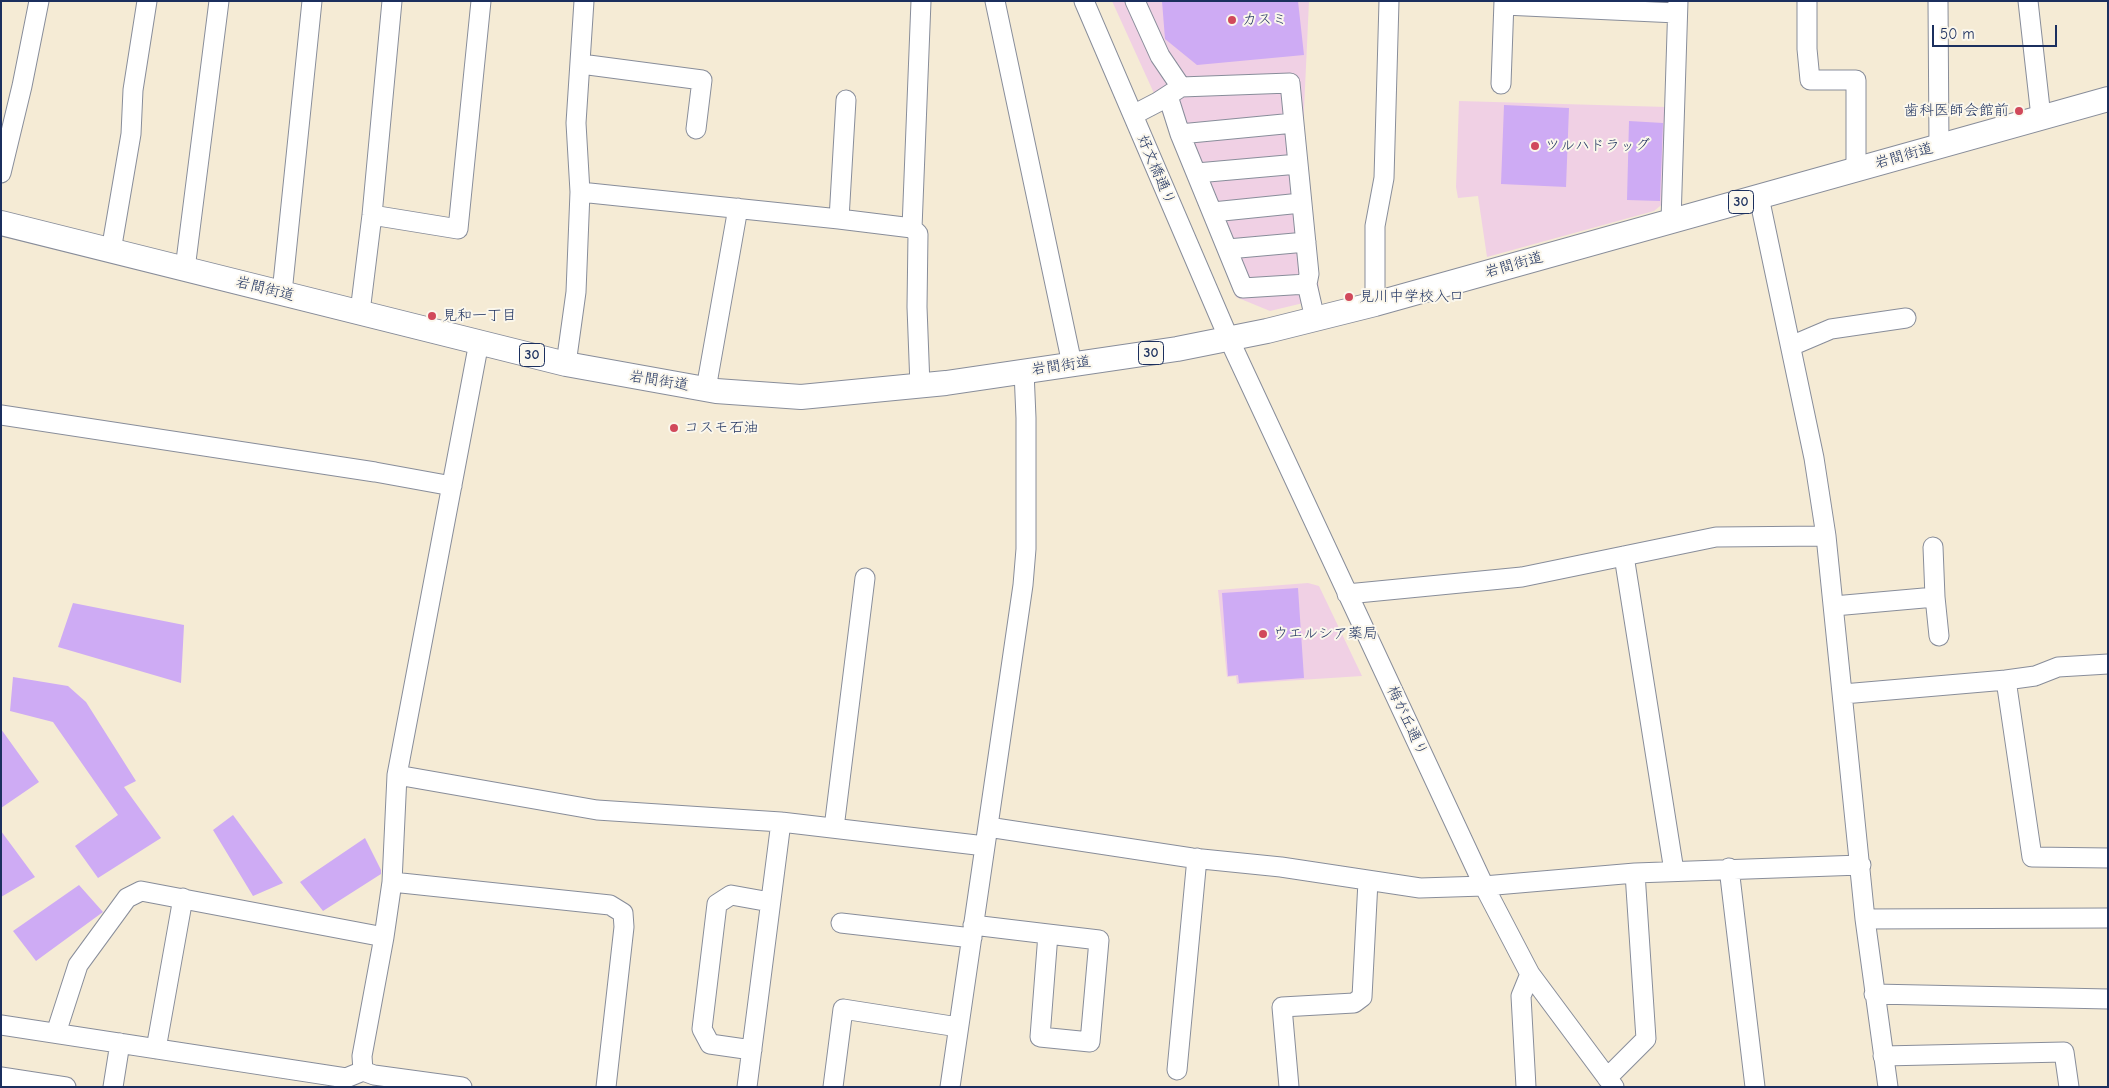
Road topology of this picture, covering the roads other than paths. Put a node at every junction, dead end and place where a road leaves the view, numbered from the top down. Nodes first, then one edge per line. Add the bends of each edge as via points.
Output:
1 (39, 1) edge
2 (147, 1) edge
3 (219, 1) edge
4 (312, 1) edge
5 (392, 1) edge
6 (481, 1) edge
7 (584, 1) edge
8 (920, 1) edge
9 (995, 1) edge
10 (1084, 1) edge
11 (1135, 1) edge
12 (1389, 1) edge
13 (1807, 1) edge
14 (1938, 1) edge
15 (2028, 1) edge
16 (1504, 3) edge
17 (1678, 7) edge
18 (581, 64) junction
19 (1501, 84) dead end
20 (1174, 92) junction
21 (2108, 99) edge
22 (846, 100) dead end
23 (1132, 115) junction
24 (2041, 118) junction
25 (1294, 123) junction
26 (696, 129) dead end
27 (1180, 134) junction
28 (1939, 146) junction
29 (1298, 164) junction
30 (1856, 169) junction
31 (1197, 173) junction
32 (1, 174) edge
33 (580, 192) junction
34 (1759, 197) junction
35 (1301, 203) junction
36 (738, 208) junction
37 (1213, 212) junction
38 (372, 215) junction
39 (839, 218) junction
40 (1671, 221) junction
41 (1, 223) edge
42 (912, 228) junction
43 (1306, 242) junction
44 (1228, 249) junction
45 (111, 251) junction
46 (185, 269) junction
47 (1307, 284) junction
48 (282, 293) junction
49 (1375, 304) junction
50 (360, 312) junction
51 (1906, 318) dead end
52 (1316, 319) junction
53 (1230, 339) junction
54 (479, 342) junction
55 (1791, 346) junction
56 (566, 364) junction
57 (1072, 364) junction
58 (1024, 371) junction
59 (920, 386) junction
60 (706, 389) junction
61 (1, 415) edge
62 (452, 486) junction
63 (1826, 536) junction
64 (1933, 547) dead end
65 (1624, 556) junction
66 (865, 578) dead end
67 (1347, 594) junction
68 (1935, 597) junction
69 (1834, 606) junction
70 (1938, 636) dead end
71 (2108, 664) edge
72 (2006, 680) junction
73 (1843, 694) junction
74 (397, 775) junction
75 (781, 822) junction
76 (988, 827) junction
77 (834, 828) junction
78 (985, 846) junction
79 (1196, 858) junction
80 (2108, 858) edge
81 (1861, 865) junction
82 (1729, 868) junction
83 (1674, 871) junction
84 (1635, 873) junction
85 (1368, 881) junction
86 (392, 882) junction
87 (1484, 886) junction
88 (183, 898) junction
89 (770, 902) junction
90 (2108, 918) edge
91 (1865, 919) junction
92 (841, 923) dead end
93 (972, 931) junction
94 (1048, 934) junction
95 (384, 937) junction
96 (1530, 974) junction
97 (1874, 994) junction
98 (2108, 999) edge
99 (1, 1025) edge
100 (958, 1027) junction
101 (56, 1033) junction
102 (120, 1043) junction
103 (156, 1049) junction
104 (752, 1050) junction
105 (1883, 1056) junction
106 (1176, 1070) dead end
107 (363, 1071) junction
108 (1, 1077) edge
109 (396, 1082) edge
110 (1611, 1082) edge
111 (66, 1087) edge
112 (113, 1087) edge
113 (462, 1087) edge
114 (606, 1087) edge
115 (747, 1087) edge
116 (833, 1087) edge
117 (950, 1087) edge
118 (1289, 1087) edge
119 (1526, 1087) edge
120 (1754, 1087) edge
121 (1888, 1087) edge
122 (2069, 1087) edge

1 - 32 street
2 - 45 street via 131,134
3 - 46 street
4 - 48 street
5 - 38 street
6 - 38 street via 458,229
7 - 18 street
8 - 42 street
9 - 57 street
10 - 23 street, 好文橋通り
11 - 20 street
12 - 49 street via 1384,178 1375,226
13 - 30 street via 1810,80 1856,80
14 - 28 street
15 - 24 street
16 - 17 street
16 - 19 street
17 - 40 street
18 - 26 street via 702,80
18 - 33 street via 576,123
20 - 23 street
20 - 25 street via 1290,82
20 - 27 street
21 - 24 main road, 岩間街道 / 30
22 - 39 street
23 - 53 street, 好文橋通り
24 - 28 main road, 岩間街道 / 30
25 - 27 street
25 - 29 street
27 - 31 street
28 - 30 main road, 岩間街道 / 30
29 - 31 street
29 - 35 street
30 - 34 main road, 岩間街道 / 30
31 - 37 street
33 - 36 street
33 - 56 street via 576,292
34 - 40 main road, 岩間街道 / 30
34 - 55 street
35 - 37 street
35 - 43 street
36 - 39 street
36 - 60 street
37 - 44 street
38 - 50 street
39 - 42 street
40 - 49 main road, 岩間街道 / 30
41 - 45 main road, 岩間街道 / 30
42 - 59 street via 918,234 916,307
43 - 44 street
43 - 47 street
44 - 47 street via 1243,288
45 - 46 main road, 岩間街道 / 30
46 - 48 main road, 岩間街道 / 30
47 - 52 street
48 - 50 main road, 岩間街道 / 30
49 - 52 main road, 岩間街道 / 30
50 - 54 main road, 岩間街道 / 30
51 - 55 street via 1830,329
52 - 53 main road, 岩間街道 / 30
53 - 57 main road, 岩間街道 / 30
53 - 67 street, 梅が丘通り
54 - 56 main road, 岩間街道 / 30
54 - 62 street
55 - 63 street
56 - 60 main road, 岩間街道 / 30
57 - 58 main road, 岩間街道 / 30
58 - 59 main road, 岩間街道 / 30
58 - 76 street via 1026,549
59 - 60 main road, 岩間街道 / 30 via 801,397
61 - 62 street
62 - 74 street
63 - 65 street via 1716,536
63 - 69 street
64 - 68 street
65 - 67 street via 1522,577
65 - 83 street
66 - 77 street
67 - 87 street, 梅が丘通り
68 - 69 street
68 - 70 street
69 - 73 street
71 - 72 street via 2058,667 2035,676
72 - 73 street
72 - 80 street via 2032,857
73 - 81 street
74 - 75 street via 597,810
74 - 86 street
75 - 77 street
75 - 89 street
76 - 78 street
76 - 79 street
77 - 78 street
78 - 93 street
79 - 85 street
79 - 106 street
81 - 82 street
81 - 91 street
82 - 83 street
82 - 120 street
83 - 84 street
84 - 87 street
84 - 110 street via 1646,1038
85 - 87 street via 1420,888
85 - 118 street via 1362,998 1354,1003 1282,1007
86 - 95 street
86 - 114 street via 610,906 623,913
87 - 96 street, 梅が丘通り
88 - 95 street
88 - 101 street via 141,891 128,898 78,965
88 - 103 street
89 - 104 street
89 - 104 street via 731,895 717,904 702,1029 710,1044
90 - 91 street
91 - 97 street
92 - 93 street
93 - 94 street
93 - 100 street
94 - 94 street via 1099,940 1090,1042 1040,1036
95 - 107 street via 362,1056
96 - 110 street, 梅が丘通り
96 - 119 street via 1520,996
97 - 98 street
97 - 105 street
99 - 101 street
100 - 116 street via 843,1009
100 - 117 street
101 - 102 street
102 - 103 street
102 - 112 street
103 - 107 street via 346,1078
104 - 115 street
105 - 121 street
105 - 122 street via 2064,1052
107 - 109 street
108 - 111 street
109 - 113 street

